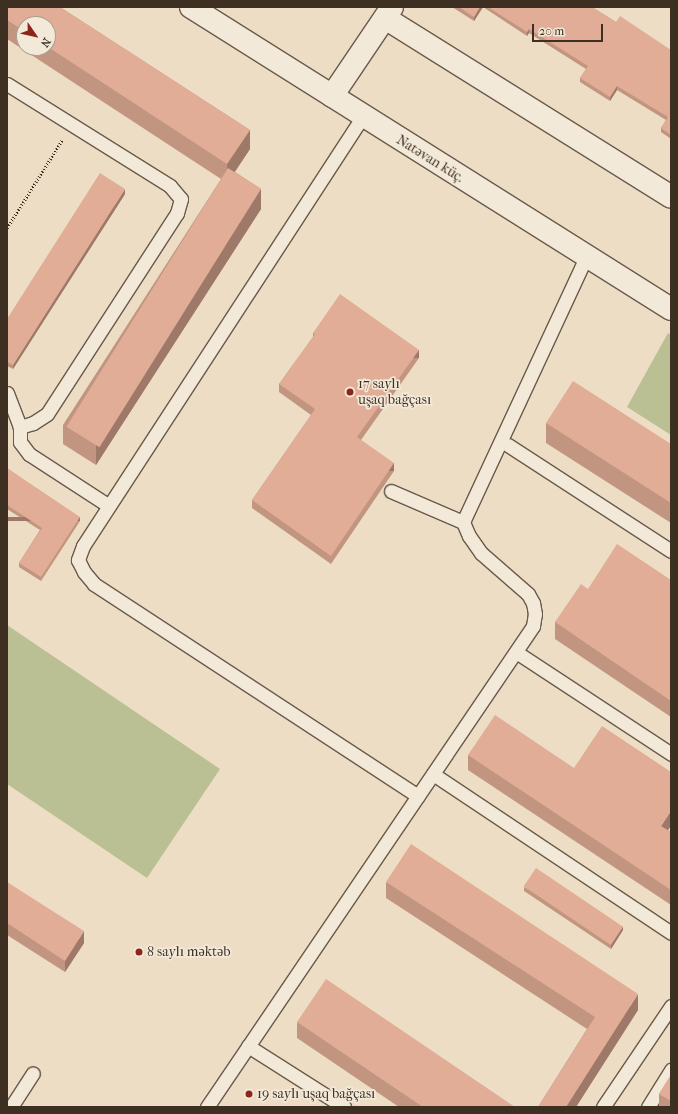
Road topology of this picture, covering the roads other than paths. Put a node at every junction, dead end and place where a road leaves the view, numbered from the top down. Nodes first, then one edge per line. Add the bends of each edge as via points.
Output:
1 (191, 7) edge
2 (388, 12) edge
3 (7, 84) edge
4 (332, 96) junction
5 (363, 116) junction
6 (671, 197) edge
7 (586, 257) junction
8 (671, 309) edge
9 (7, 393) edge
10 (20, 427) junction
11 (508, 444) dead end
12 (391, 491) dead end
13 (109, 506) junction
14 (463, 522) junction
15 (671, 552) edge
16 (516, 652) junction
17 (671, 754) edge
18 (433, 774) junction
19 (418, 796) junction
20 (671, 933) edge
21 (671, 1006) edge
22 (248, 1046) junction
23 (671, 1070) edge
24 (33, 1073) dead end
25 (11, 1107) edge
26 (207, 1107) edge
27 (344, 1107) edge
28 (603, 1107) edge
29 (648, 1107) edge

1 - 4 street, Natəvan küç.
2 - 4 street
2 - 6 street
3 - 10 lane via 170,186 182,199 177,213 47,414 34,423
4 - 5 street, Natəvan küç.
5 - 7 street, Natəvan küç.
5 - 13 lane
7 - 8 street, Natəvan küç.
7 - 14 lane
9 - 10 lane
10 - 13 lane via 20,442 29,454
11 - 15 lane
12 - 14 lane
13 - 19 lane via 83,546 78,560 94,584
14 - 16 lane via 481,553 528,594 533,603 533,626
16 - 17 lane
16 - 18 lane
18 - 19 lane
18 - 20 lane
19 - 22 lane
21 - 28 lane
22 - 26 lane
22 - 27 lane
23 - 29 lane
24 - 25 lane

